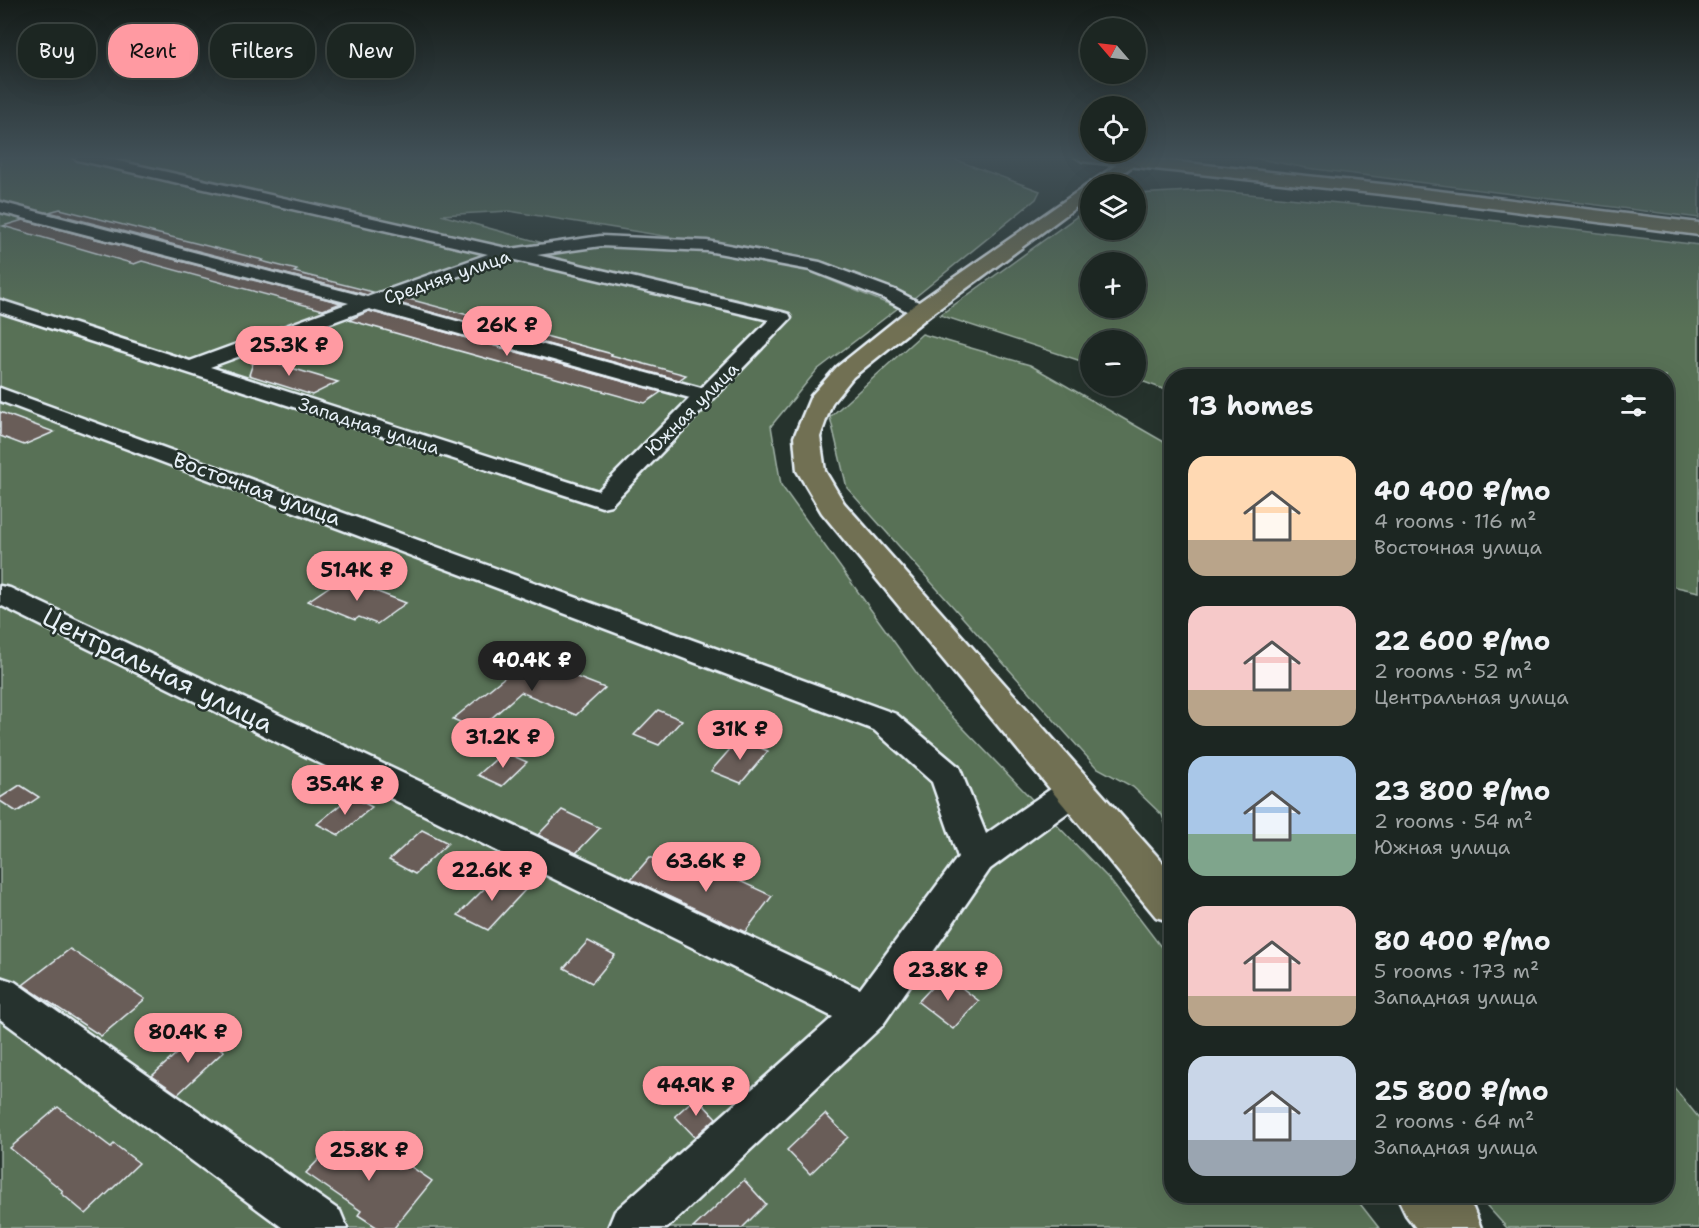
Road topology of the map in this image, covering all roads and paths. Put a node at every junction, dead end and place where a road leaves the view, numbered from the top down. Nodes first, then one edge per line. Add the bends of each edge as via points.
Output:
1 (24, 213) edge
2 (331, 213) edge
3 (1056, 213) edge
4 (1574, 213) edge
5 (1699, 229) edge
6 (511, 254) junction
7 (369, 303) junction
8 (0, 306) edge
9 (921, 311) junction
10 (189, 368) junction
11 (0, 394) edge
12 (706, 396) junction
13 (602, 500) joint
14 (0, 594) edge
15 (1073, 791) junction
16 (977, 859) junction
17 (1164, 895) edge
18 (0, 996) edge
19 (867, 1013) junction
20 (1431, 1203) edge
21 (323, 1228) edge
22 (632, 1228) edge
23 (1453, 1228) edge

1 - 7 street
2 - 6 street
3 - 9 main road
4 - 5 main road
6 - 7 street, Средняя улица
6 - 9 street, Средняя улица via 601,241 707,246 814,266 889,294
6 - 12 street, Южная улица via 782,318
7 - 10 street, Средняя улица
7 - 12 street
8 - 10 street, Западная улица
9 - 15 main road via 845,372 820,401 807,437 811,471 832,507
10 - 13 street, Западная улица
11 - 16 street, Восточная улица via 885,722 947,776
12 - 13 street, Южная улица
14 - 19 street, Центральная улица
15 - 16 street
15 - 17 main road
16 - 19 street
18 - 21 street
19 - 22 street
20 - 23 main road

